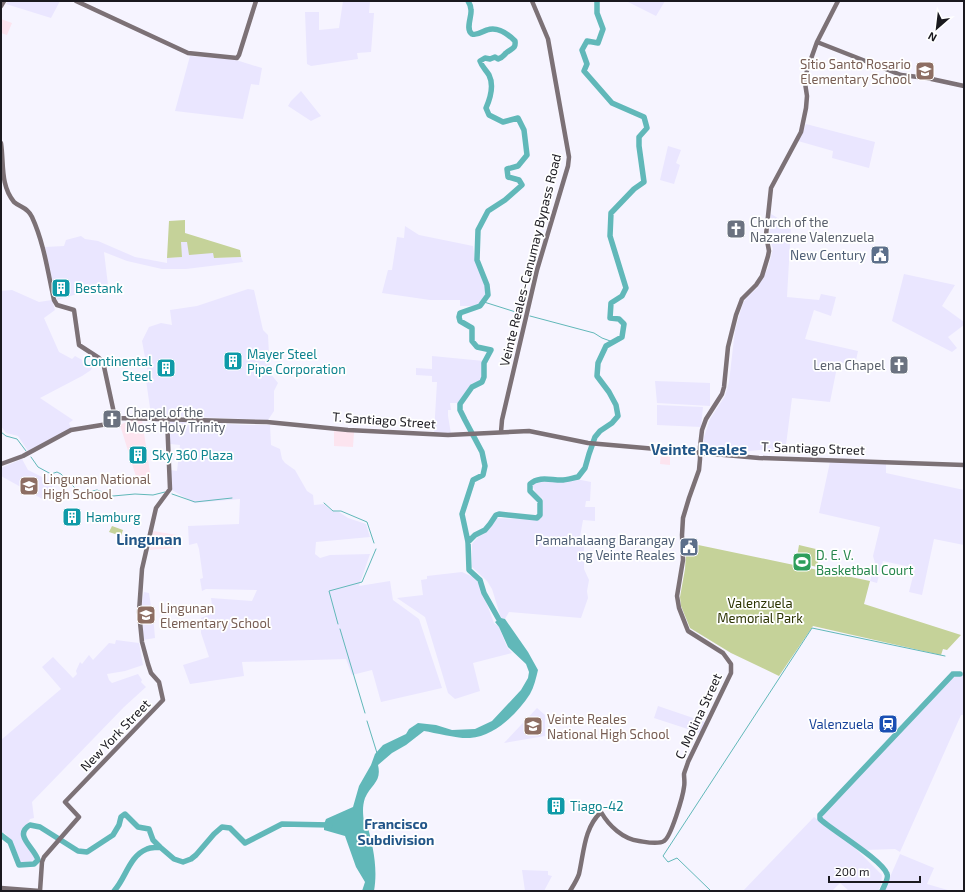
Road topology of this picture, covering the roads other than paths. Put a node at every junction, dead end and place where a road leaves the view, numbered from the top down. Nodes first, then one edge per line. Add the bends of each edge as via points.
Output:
1 (4, 1) edge
2 (76, 1) edge
3 (256, 1) edge
4 (532, 1) edge
5 (838, 1) edge
6 (1, 6) edge
7 (817, 42) junction
8 (964, 86) edge
9 (1, 143) edge
10 (120, 418) junction
11 (167, 418) junction
12 (501, 432) junction
13 (700, 453) junction
14 (1, 464) edge
15 (964, 464) edge
16 (1, 888) edge
17 (40, 891) edge
18 (570, 891) edge

1 - 6 street
2 - 3 street via 188,54 237,58
4 - 12 street, Veinte Reales-Canumay Bypass Road via 549,44 569,157 537,270
5 - 7 street
7 - 8 street via 901,75
7 - 13 street via 805,79 807,96 801,132 772,188 766,235 769,251 766,265 756,285 742,300 737,312 728,347 724,387 706,419 700,441
9 - 10 street via 4,183 14,201 29,211 33,219 54,300 57,305 74,310 79,344 103,362 114,413
10 - 11 street, T. Santiago Street
10 - 14 street via 114,423 71,430 23,456
11 - 12 street, T. Santiago Street via 267,422 448,436
11 - 17 street, New York Street via 170,489 156,508 142,569 139,612 144,653 164,698 65,802 79,817 44,857
12 - 13 street, T. Santiago Street via 539,432 588,443
13 - 15 street, T. Santiago Street via 760,458
13 - 18 street, C. Molina Street via 699,470 683,518 683,560 677,602 688,631 722,653 731,664 732,670 688,762 684,773 684,788 666,839 662,842 630,839 620,833 601,812 584,844 579,874
16 - 17 street

